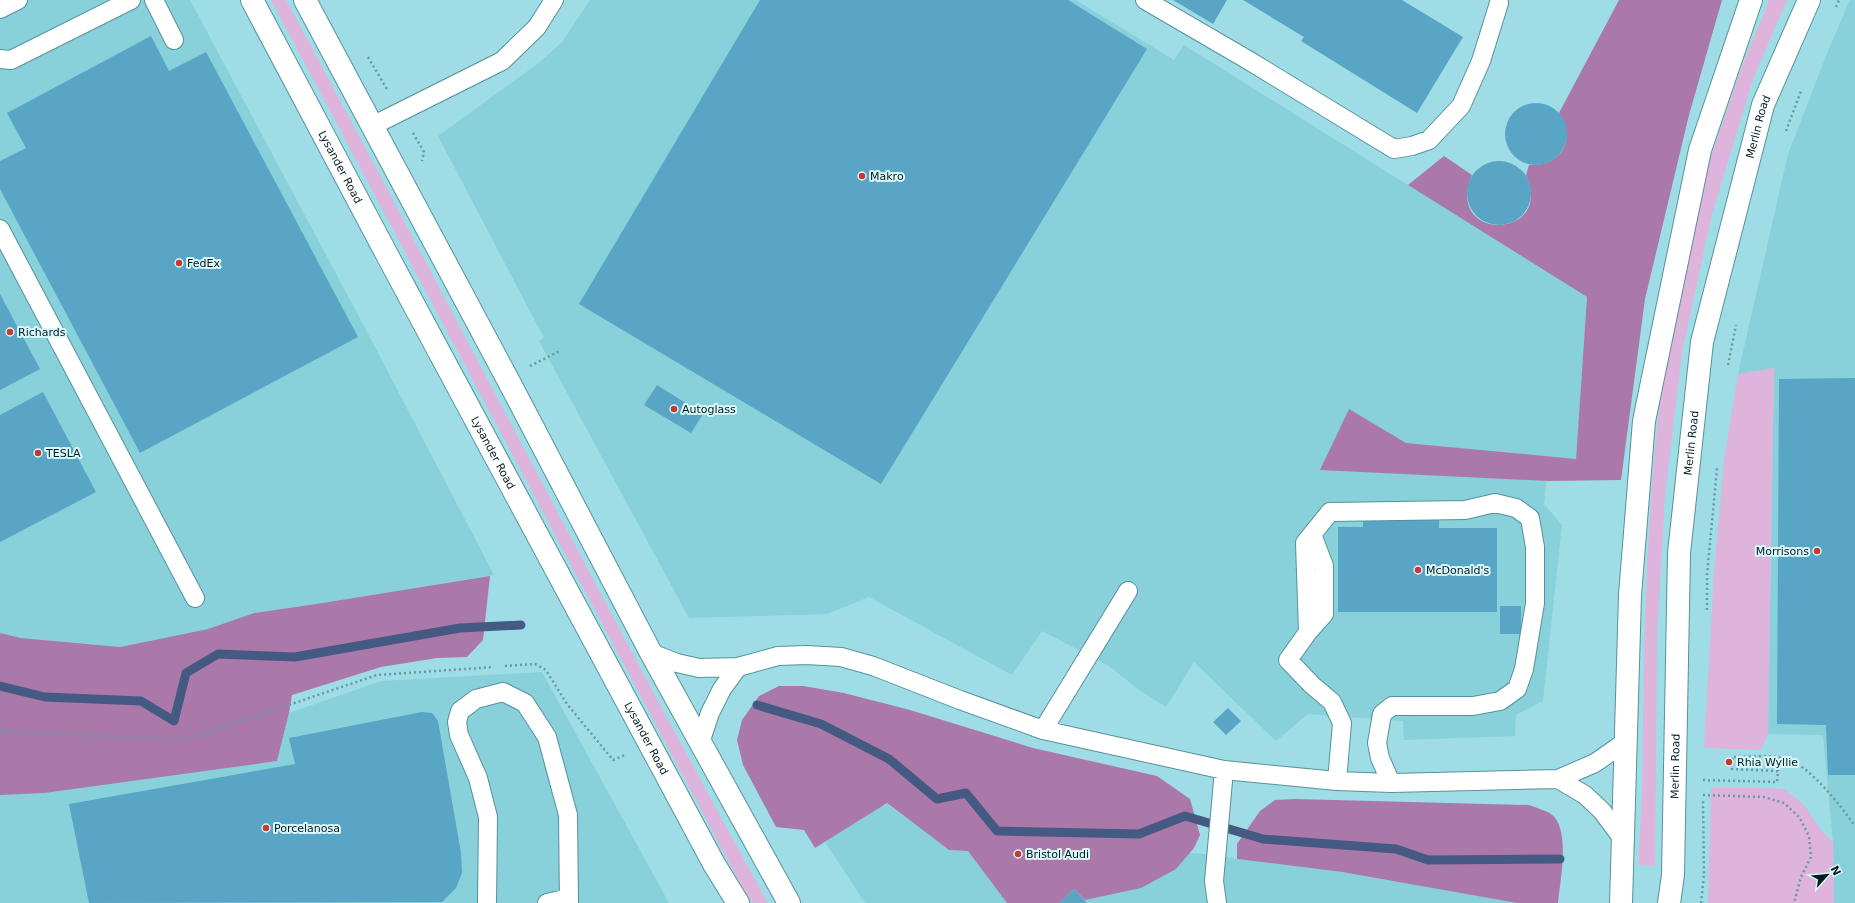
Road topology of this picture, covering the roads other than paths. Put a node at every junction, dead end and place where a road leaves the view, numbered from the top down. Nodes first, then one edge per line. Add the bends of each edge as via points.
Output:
1 (18, 0) edge
2 (130, 0) edge
3 (154, 0) edge
4 (252, 0) edge
5 (305, 0) edge
6 (554, 0) edge
7 (1145, 0) edge
8 (1751, 0) edge
9 (1809, 0) edge
10 (1499, 1) edge
11 (0, 9) edge
12 (174, 40) dead end
13 (1, 58) edge
14 (372, 126) junction
15 (0, 228) edge
16 (1128, 591) dead end
17 (195, 598) dead end
18 (651, 653) junction
19 (738, 666) junction
20 (1043, 730) junction
21 (1625, 742) junction
22 (700, 744) junction
23 (1224, 770) junction
24 (1558, 779) junction
25 (1337, 781) junction
26 (1391, 783) junction
27 (1622, 838) junction
28 (569, 900) edge
29 (487, 903) edge
30 (547, 903) edge
31 (738, 903) edge
32 (789, 903) edge
33 (1217, 903) edge
34 (1620, 903) edge
35 (1669, 903) edge

1 - 11 lane
2 - 13 lane via 11,60
3 - 12 lane
4 - 31 street, Lysander Road
5 - 14 street
6 - 14 lane via 537,27 502,61
7 - 10 lane via 1394,149 1430,140 1461,106 1481,61
8 - 21 street via 1700,150 1644,421 1630,595
9 - 35 street, Merlin Road via 1763,105 1702,342 1678,552 1673,875
14 - 18 street
15 - 17 lane
16 - 20 lane
18 - 19 lane via 700,668
18 - 22 street
19 - 20 lane via 778,656 841,657 873,666
19 - 22 lane via 710,713
20 - 23 lane
21 - 24 lane via 1595,763
21 - 27 street
22 - 32 street
23 - 25 lane
23 - 33 lane via 1214,881
24 - 26 lane
24 - 27 lane via 1585,795 1602,811
25 - 26 lane
25 - 26 lane via 1342,723 1332,702 1288,660 1324,614 1324,566 1312,534 1330,512 1465,510 1496,503 1516,508 1530,518 1535,547 1535,603 1524,669 1516,689 1500,701 1473,706 1392,706 1382,714 1377,743 1380,758
27 - 34 street
28 - 29 lane via 568,815 547,738 525,703 502,692 476,699 460,711 457,722 459,735 478,778 488,816
28 - 30 lane

